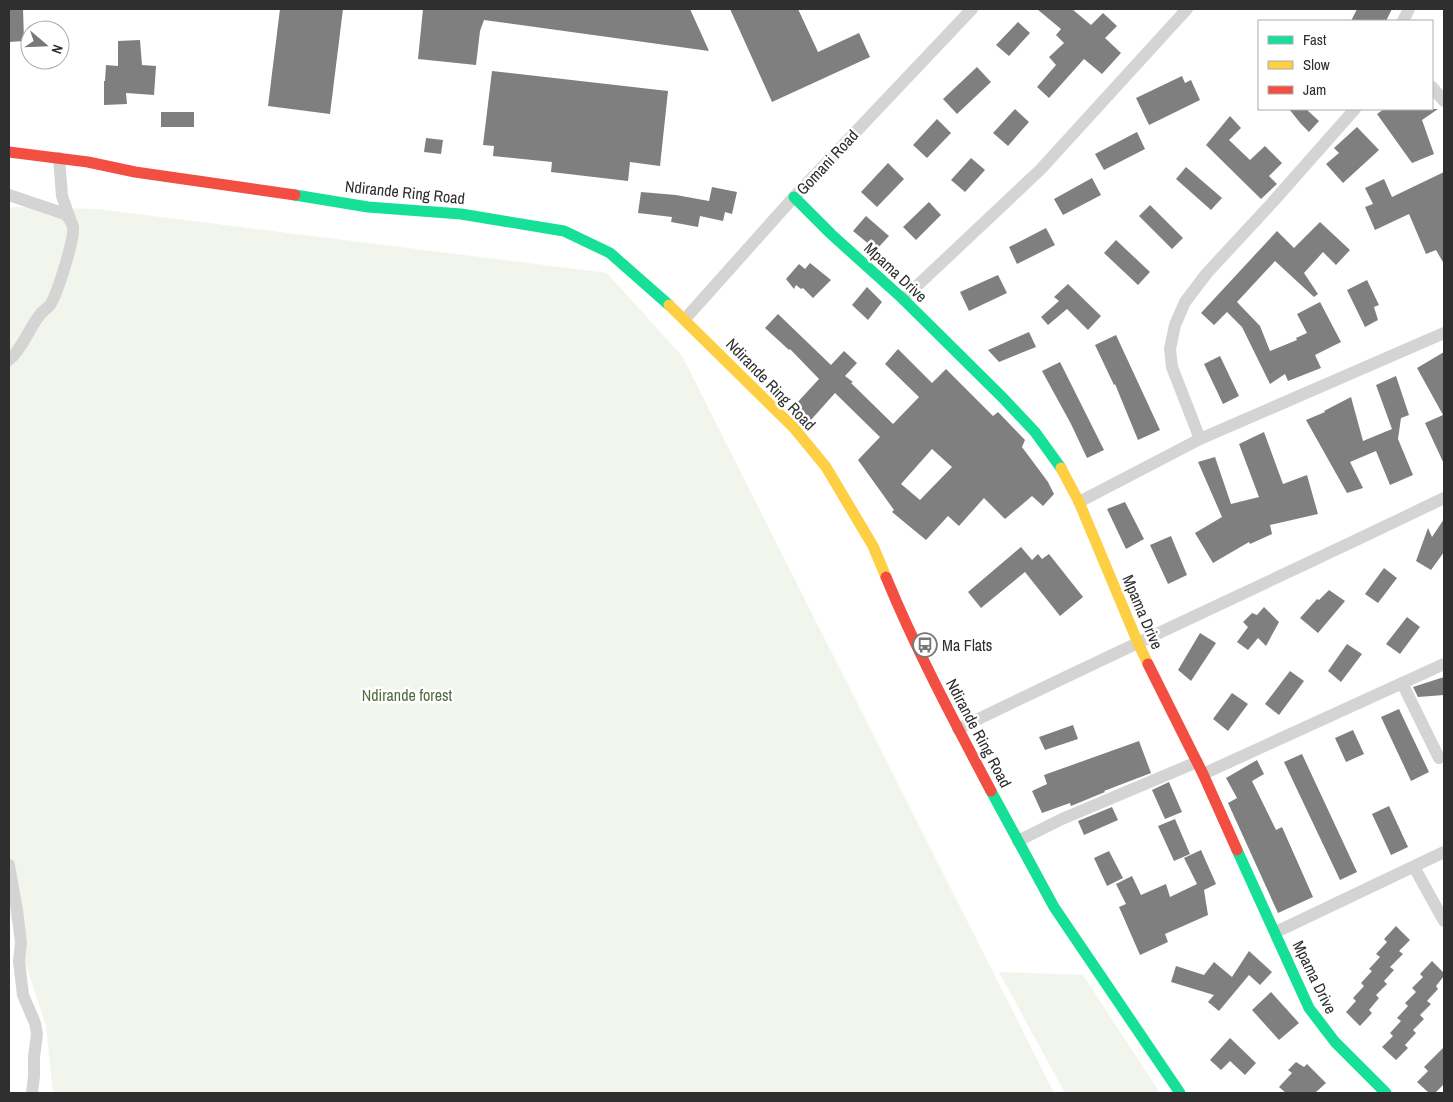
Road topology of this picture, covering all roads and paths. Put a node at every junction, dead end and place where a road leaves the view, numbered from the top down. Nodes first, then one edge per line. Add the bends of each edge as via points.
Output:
1 (972, 9) edge
2 (1188, 9) edge
3 (1433, 88) edge
4 (1444, 101) edge
5 (1354, 110) edge
6 (9, 152) edge
7 (59, 158) junction
8 (9, 195) edge
9 (794, 197) junction
10 (70, 219) junction
11 (903, 299) junction
12 (685, 320) junction
13 (1444, 333) edge
14 (9, 360) edge
15 (1200, 439) junction
16 (1444, 498) edge
17 (1079, 502) junction
18 (1138, 643) junction
19 (1444, 664) edge
20 (1402, 683) junction
21 (958, 729) junction
22 (1439, 758) dead end
23 (1200, 768) junction
24 (1018, 841) junction
25 (1444, 852) edge
26 (9, 865) edge
27 (1414, 867) junction
28 (1444, 921) edge
29 (1276, 932) junction
30 (32, 1093) edge
31 (1180, 1093) edge
32 (1386, 1093) edge

1 - 9 street, Gomani Road
2 - 11 street via 1040,170
3 - 4 street
5 - 15 street via 1207,273 1185,302 1175,325 1170,349 1172,367
6 - 7 street, Ndirande Ring Road
7 - 10 street via 62,196
7 - 12 street, Ndirande Ring Road via 368,207 462,214 564,231 610,253
8 - 10 street via 66,214
9 - 11 street, Mpama Drive
9 - 12 street, Gomani Road
10 - 14 street via 73,236 55,294 24,343
11 - 17 street, Mpama Drive via 1035,432 1058,461
12 - 21 street, Ndirande Ring Road via 775,408 826,467 873,546 905,623
13 - 15 street
15 - 17 street
16 - 18 street
17 - 18 street, Mpama Drive
18 - 21 street
18 - 23 street, Mpama Drive
19 - 20 street
20 - 22 street
20 - 23 street
21 - 24 street, Ndirande Ring Road
23 - 24 street via 1062,819
23 - 29 street, Mpama Drive
24 - 31 street, Ndirande Ring Road via 1054,907
25 - 27 street
26 - 30 street via 18,910 23,995 37,1034
27 - 28 street
27 - 29 street
29 - 32 street, Mpama Drive via 1309,1008 1321,1027

